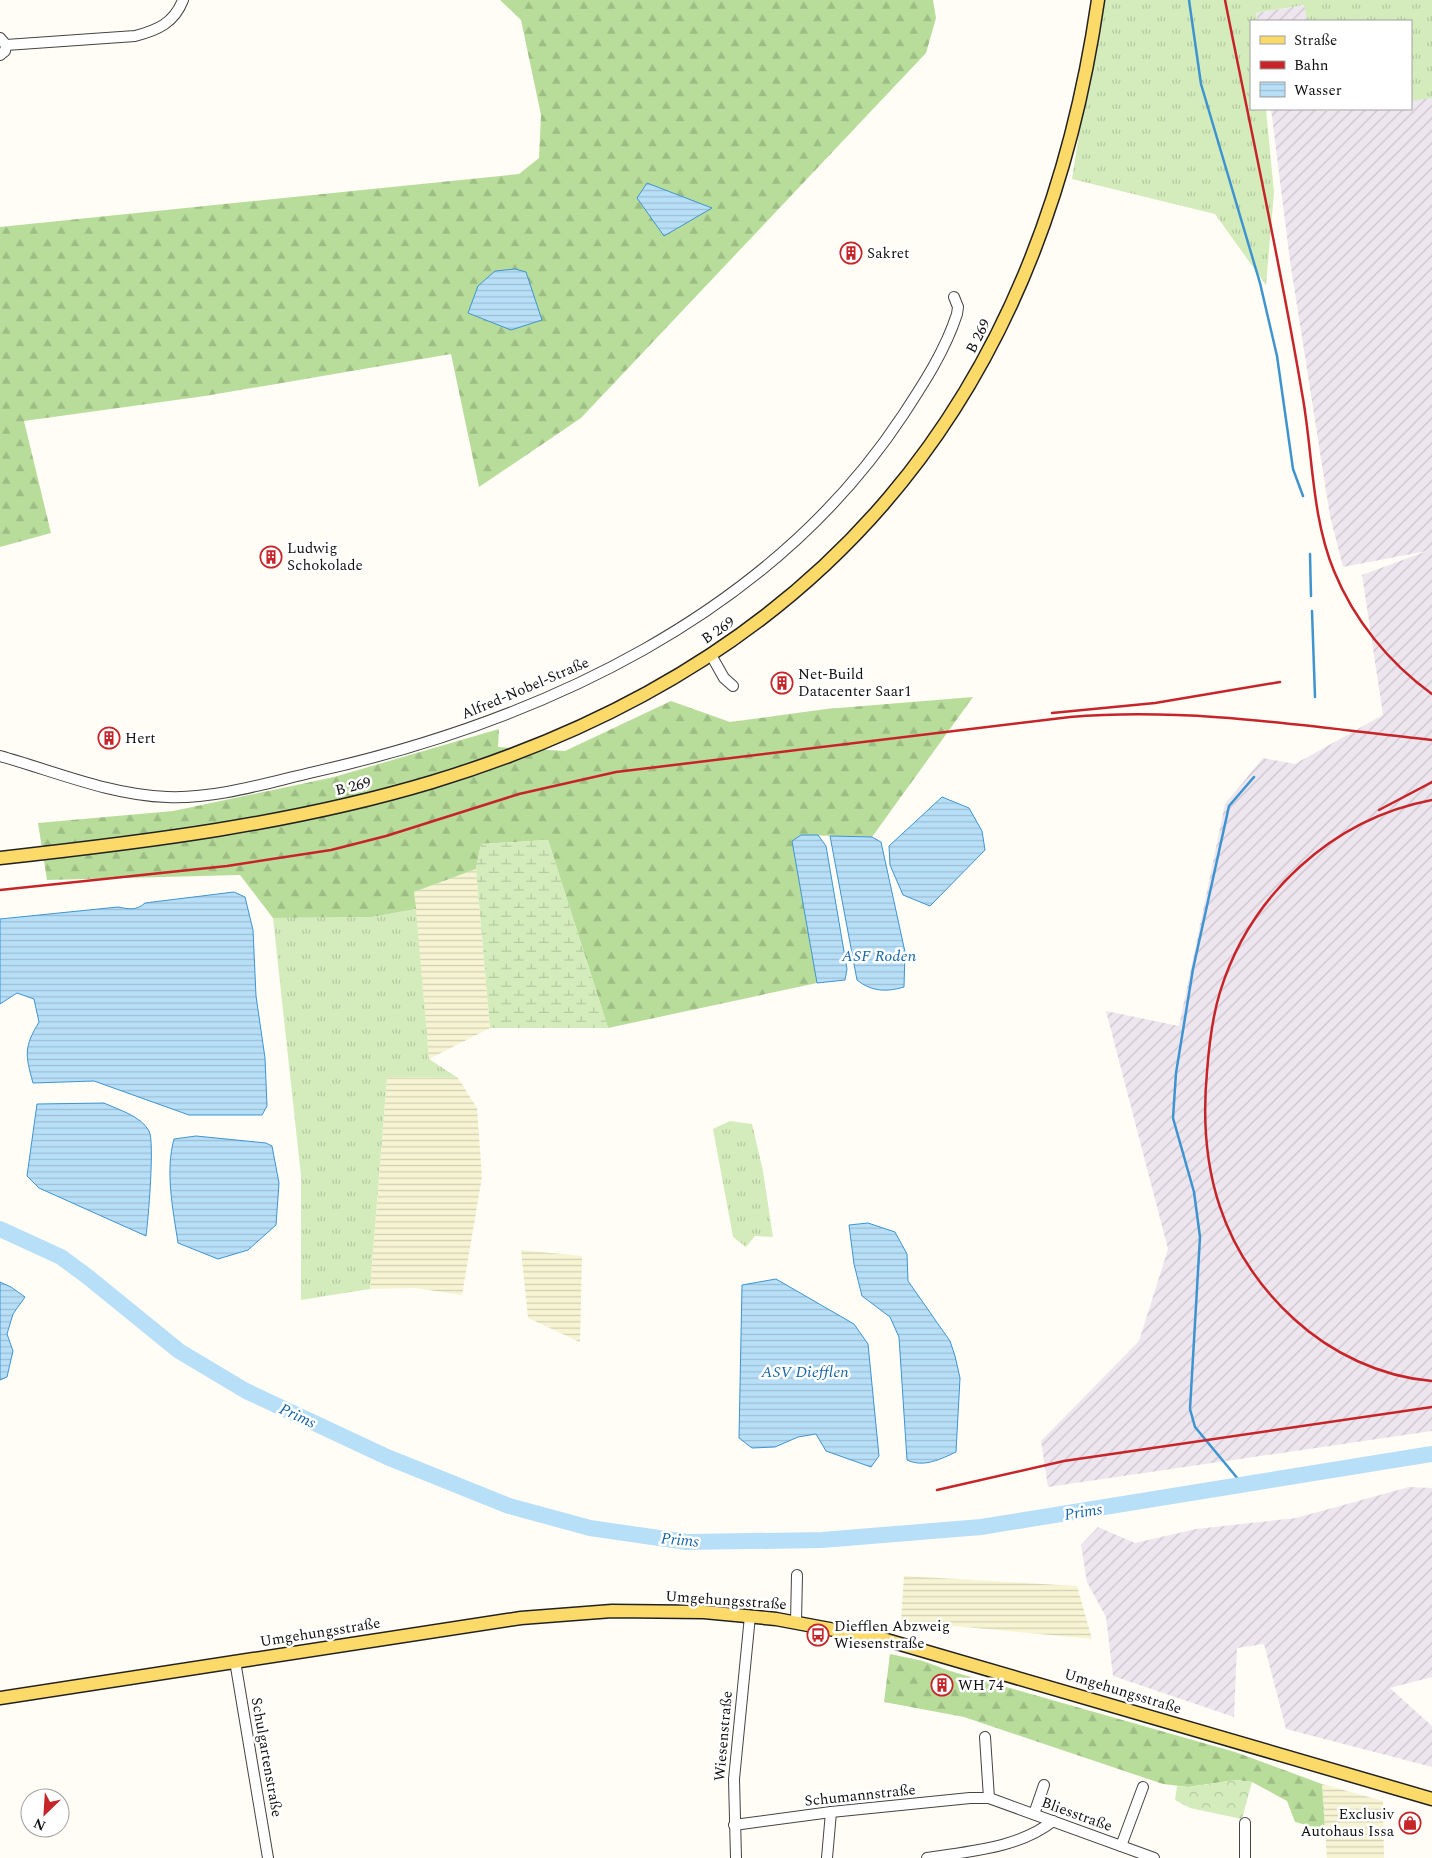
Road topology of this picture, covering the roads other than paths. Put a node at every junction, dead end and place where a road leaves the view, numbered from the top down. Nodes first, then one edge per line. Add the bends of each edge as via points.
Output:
1 (183, 0) edge
2 (1098, 0) edge
3 (3, 41) edge
4 (0, 55) edge
5 (954, 297) dead end
6 (712, 654) junction
7 (733, 686) dead end
8 (0, 756) edge
9 (0, 858) edge
10 (796, 1574) dead end
11 (750, 1616) junction
12 (796, 1622) junction
13 (235, 1661) junction
14 (0, 1698) edge
15 (985, 1737) dead end
16 (1044, 1785) dead end
17 (1143, 1787) dead end
18 (989, 1798) junction
19 (1432, 1799) edge
20 (831, 1812) junction
21 (1034, 1814) junction
22 (1053, 1821) junction
23 (1245, 1823) dead end
24 (734, 1825) junction
25 (1121, 1846) junction
26 (1140, 1855) edge
27 (268, 1858) edge
28 (736, 1858) edge
29 (827, 1858) edge
30 (927, 1858) edge
31 (1154, 1858) edge
32 (1245, 1858) edge

1 - 3 street via 174,18 162,27 135,36
2 - 6 main road, B 269 / B 269 via 1074,121 1047,216 1006,317 964,396 892,496 838,554 750,629
3 - 4 street via 5,51
5 - 8 street, Alfred-Nobel-Straße via 957,314 938,359 890,434 844,492 772,561 716,604 666,636 564,691 401,751 200,796 137,794
6 - 7 street via 724,678
6 - 9 main road, B 269 / B 269 via 595,721 432,782 336,807 232,827
10 - 12 street
11 - 12 main road, Umgehungsstraße
11 - 13 main road, Umgehungsstraße via 668,1611 571,1613 511,1619
11 - 24 street, Wiesenstraße via 734,1779
12 - 19 main road, Umgehungsstraße via 883,1638 955,1658
13 - 14 main road, Umgehungsstraße
13 - 27 street, Schulgartenstraße
15 - 18 street
16 - 21 street
17 - 25 street
18 - 20 street, Schumannstraße
18 - 21 street, Bliesstraße
20 - 24 street, Schumannstraße
20 - 29 street
21 - 22 street, Bliesstraße
22 - 25 street, Bliesstraße
22 - 30 street via 1020,1840
23 - 32 street
24 - 28 street, Wiesenstraße
25 - 26 street, Bliesstraße
26 - 31 street, Bliesstraße

